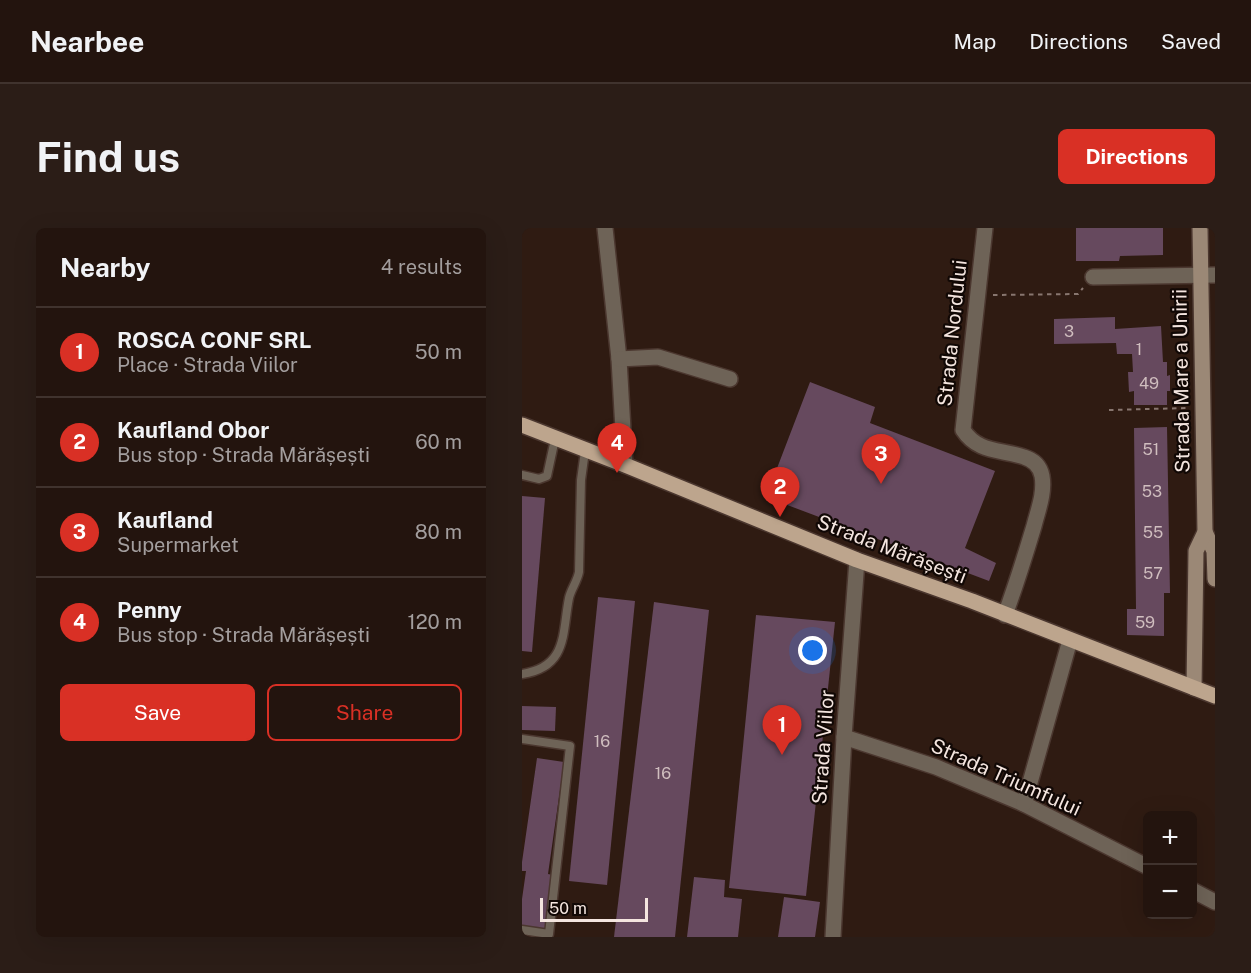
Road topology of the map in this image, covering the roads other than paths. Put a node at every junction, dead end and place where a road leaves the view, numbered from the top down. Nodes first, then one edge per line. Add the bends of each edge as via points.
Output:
1 (605, 228) edge
2 (985, 228) edge
3 (1200, 228) edge
4 (1208, 275) edge
5 (1093, 277) road end
6 (619, 359) junction
7 (730, 379) dead end
8 (522, 425) edge
9 (555, 439) junction
10 (585, 451) junction
11 (625, 465) junction
12 (522, 475) edge
13 (1210, 515) edge
14 (1204, 532) junction
15 (857, 560) junction
16 (1215, 579) edge
17 (1005, 615) junction
18 (1070, 640) junction
19 (522, 674) edge
20 (1194, 688) junction
21 (1215, 696) edge
22 (844, 736) junction
23 (522, 739) edge
24 (1024, 804) junction
25 (1144, 865) edge
26 (1197, 893) edge
27 (1215, 902) edge
28 (522, 930) edge
29 (833, 937) edge

1 - 6 street
2 - 17 street, Strada Nordului via 963,430 970,441 981,447 1036,463 1042,475 1043,492
3 - 4 main road, Strada Mare a Unirii
4 - 5 street
4 - 13 main road, Strada Mare a Unirii via 1202,407
6 - 7 street via 658,357
6 - 11 street
8 - 9 main road, Strada Mărășești
9 - 10 main road, Strada Mărășești
9 - 12 lane via 547,476 538,479
10 - 11 main road, Strada Mărășești
10 - 19 lane via 579,572 569,596 564,637 555,658
11 - 15 main road, Strada Mărășești
13 - 14 main road, Strada Mare a Unirii
14 - 16 main road, Strada Mare a Unirii via 1214,551
14 - 20 main road, Strada Mare a Unirii via 1196,551
15 - 17 main road, Strada Mărășești
15 - 22 street, Strada Viilor
17 - 18 main road, Strada Mărășești
18 - 20 main road, Strada Mărășești
18 - 24 street
20 - 21 main road, Strada Mărășești
22 - 24 street, Strada Triumfului via 936,767
22 - 29 street, Strada Viilor
23 - 28 lane via 570,746 549,934
24 - 25 street, Strada Triumfului
26 - 27 street

